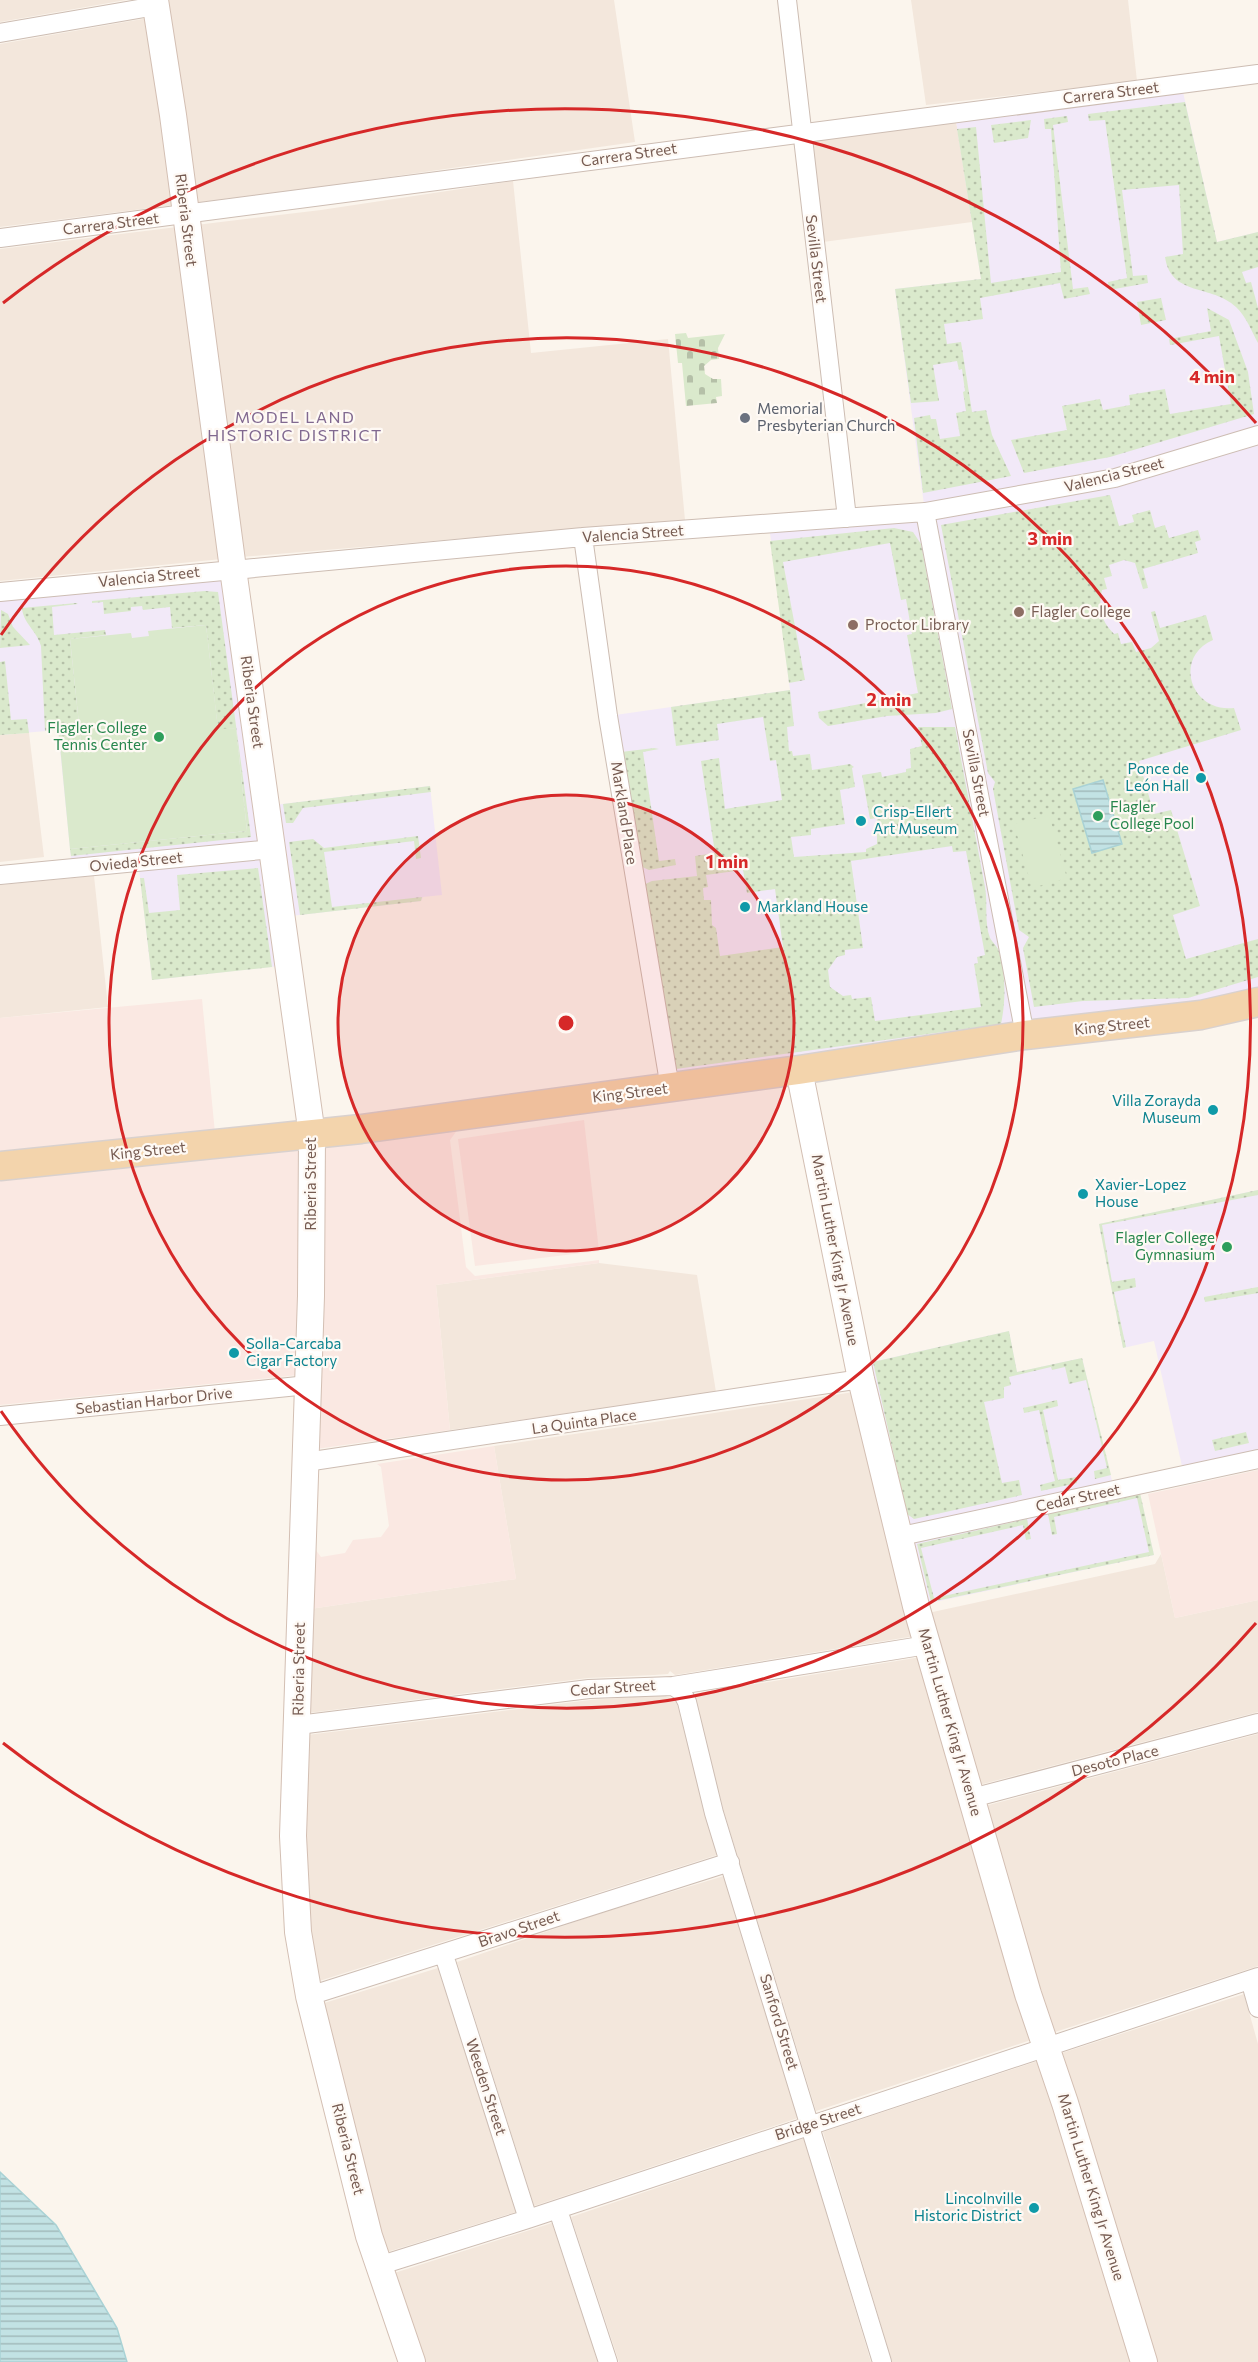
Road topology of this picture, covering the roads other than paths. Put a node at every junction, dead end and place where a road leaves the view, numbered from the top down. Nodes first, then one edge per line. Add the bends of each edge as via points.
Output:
1 (787, 0) edge
2 (156, 3) edge
3 (0, 33) edge
4 (1258, 74) edge
5 (801, 132) junction
6 (185, 215) junction
7 (0, 238) edge
8 (1258, 435) edge
9 (925, 512) junction
10 (848, 518) junction
11 (584, 537) junction
12 (232, 569) junction
13 (0, 592) edge
14 (273, 849) junction
15 (0, 875) edge
16 (1258, 1002) edge
17 (1025, 1035) junction
18 (800, 1070) junction
19 (670, 1088) junction
20 (312, 1135) junction
21 (0, 1166) edge
22 (861, 1380) junction
23 (308, 1385) junction
24 (0, 1416) edge
25 (1258, 1459) edge
26 (306, 1462) junction
27 (897, 1537) junction
28 (927, 1645) junction
29 (673, 1686) junction
30 (1258, 1723) edge
31 (298, 1725) junction
32 (972, 1798) junction
33 (730, 1862) junction
34 (444, 1955) junction
35 (1254, 1979) edge
36 (309, 1996) junction
37 (1258, 2008) edge
38 (1047, 2047) junction
39 (810, 2125) junction
40 (558, 2210) junction
41 (528, 2219) junction
42 (378, 2266) junction
43 (412, 2362) edge
44 (608, 2362) edge
45 (882, 2362) edge
46 (1144, 2362) edge

1 - 5 street, Sevilla Street
2 - 3 street
2 - 6 street, Riberia Street
4 - 5 street, Carrera Street
5 - 6 street, Carrera Street
5 - 10 street, Sevilla Street
6 - 7 street, Carrera Street
6 - 12 street, Riberia Street
8 - 9 street, Valencia Street via 1115,478
9 - 10 street, Valencia Street
9 - 17 street, Sevilla Street
10 - 11 street, Valencia Street
11 - 12 street, Valencia Street
11 - 19 street, Markland Place via 608,716
12 - 13 street, Valencia Street
12 - 14 street, Riberia Street
14 - 15 street, Ovieda Street
14 - 20 street, Riberia Street
16 - 17 main road, King Street via 1201,1015
17 - 18 main road, King Street
18 - 19 main road, King Street
18 - 22 street, Martin Luther King Jr Avenue
19 - 20 main road, King Street
20 - 21 main road, King Street
20 - 23 street, Riberia Street
22 - 26 street, La Quinta Place
22 - 27 street, Martin Luther King Jr Avenue
23 - 24 street, Sebastian Harbor Drive
23 - 26 street, Riberia Street
25 - 27 street, Cedar Street
26 - 31 street, Riberia Street
27 - 28 street, Martin Luther King Jr Avenue
28 - 29 street, Cedar Street
28 - 32 street, Martin Luther King Jr Avenue
29 - 31 street, Cedar Street via 589,1689
29 - 33 street, Sanford Street via 687,1702
30 - 32 street, Desoto Place
31 - 36 street, Riberia Street via 294,1884
32 - 38 street, Martin Luther King Jr Avenue
33 - 34 street, Bravo Street
33 - 39 street, Sanford Street
34 - 36 street, Bravo Street
34 - 41 street, Weeden Street
35 - 37 street
35 - 38 street, Bridge Street
36 - 42 street, Riberia Street
38 - 39 street, Bridge Street
38 - 46 street, Martin Luther King Jr Avenue
39 - 40 street, Bridge Street
39 - 45 street, Sanford Street
40 - 41 street, Bridge Street
40 - 44 street
41 - 42 street, Bridge Street
42 - 43 street, Riberia Street

